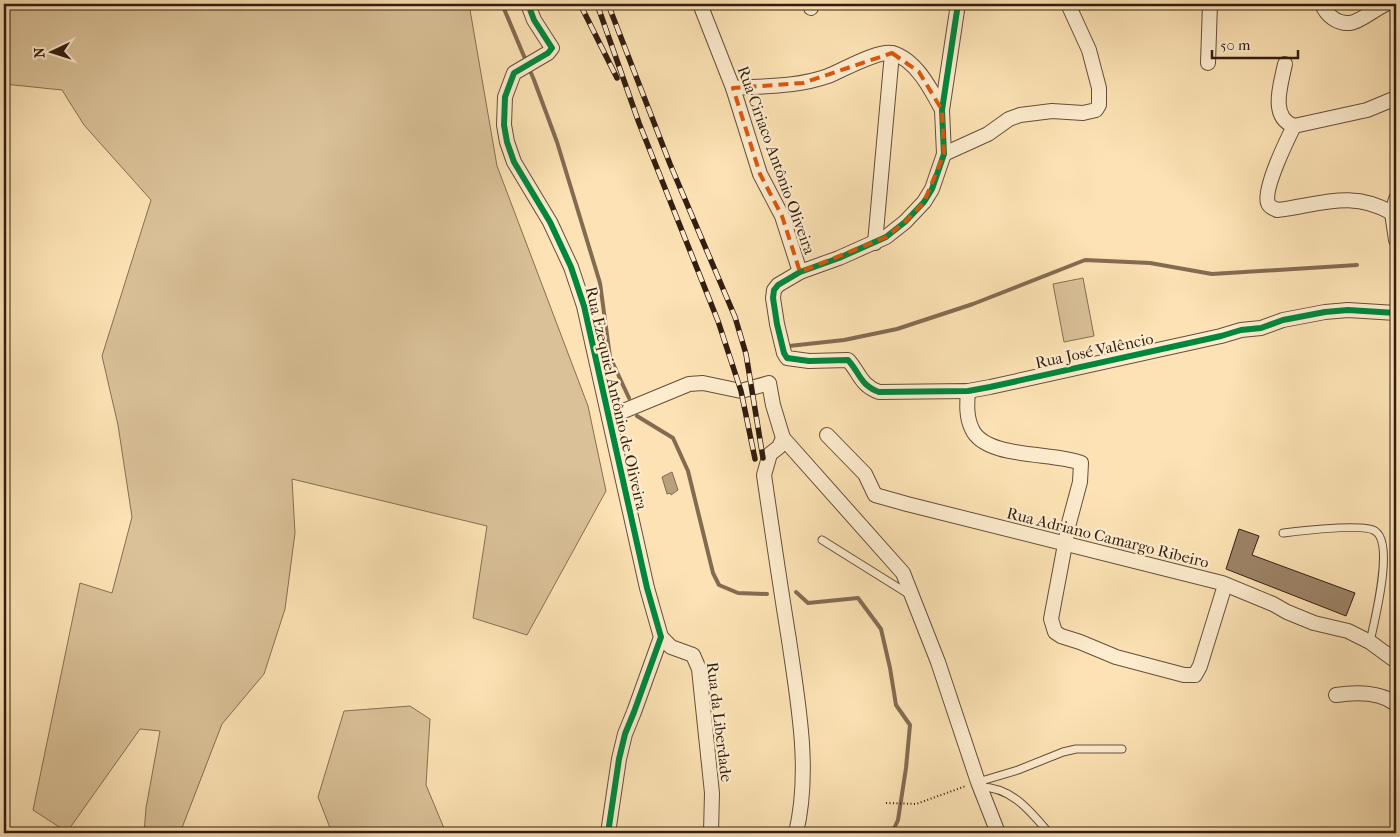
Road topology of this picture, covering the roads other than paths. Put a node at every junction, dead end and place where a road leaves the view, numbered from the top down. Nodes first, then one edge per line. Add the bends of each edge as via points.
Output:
1 (528, 4) edge
2 (700, 4) edge
3 (958, 4) edge
4 (1070, 4) edge
5 (1210, 4) edge
6 (1322, 4) edge
7 (1386, 4) edge
8 (892, 53) junction
9 (1208, 63) dead end
10 (1285, 64) dead end
11 (733, 88) junction
12 (1396, 98) edge
13 (942, 110) junction
14 (1294, 126) junction
15 (944, 154) junction
16 (1394, 206) edge
17 (1396, 240) edge
18 (875, 242) junction
19 (800, 272) junction
20 (1396, 313) edge
21 (968, 390) junction
22 (609, 417) junction
23 (828, 435) dead end
24 (783, 438) junction
25 (1283, 532) dead end
26 (822, 540) dead end
27 (1065, 544) junction
28 (1225, 585) junction
29 (912, 597) junction
30 (661, 637) junction
31 (1370, 642) junction
32 (1396, 661) edge
33 (1336, 695) dead end
34 (1396, 704) edge
35 (1122, 749) dead end
36 (979, 785) junction
37 (711, 832) dead end
38 (608, 833) edge
39 (796, 833) edge
40 (998, 833) edge
41 (1049, 833) edge

1 - 22 street, Rua Ezequiel Antônio de Oliveira via 552,48 514,73 505,97 507,142 514,162 550,222 571,267 584,306
2 - 11 street, Rua Ciriaco Antônio Oliveira
3 - 13 street
4 - 15 street via 1100,88 1096,110 1020,115
5 - 9 street
6 - 7 street via 1331,17 1351,23
8 - 11 street via 871,57 803,83
8 - 13 street via 919,72
8 - 18 street
10 - 14 street via 1279,112
11 - 19 street, Rua Ciriaco Antônio Oliveira via 760,174 782,216
12 - 14 street via 1367,110
13 - 15 street
14 - 16 street via 1268,190 1271,207 1277,210 1338,199
15 - 18 street via 924,202 905,222
16 - 17 street
18 - 19 street
19 - 21 street, Rua José Valêncio via 774,290 787,358 848,360 863,382 879,392
20 - 21 street, Rua José Valêncio via 1325,312
21 - 27 street via 967,412 972,431 985,442 1020,454 1081,463 1080,482
22 - 24 street via 697,382 741,391 769,383
22 - 30 street, Rua Ezequiel Antônio de Oliveira
23 - 27 street, Rua Adriano Camargo Ribeiro via 865,474 875,494
24 - 29 street via 903,573
24 - 39 street via 779,447 770,454 764,474 803,765
25 - 31 lane via 1356,528 1377,531 1382,540 1383,557 1380,597
26 - 29 lane
27 - 28 street, Rua Adriano Camargo Ribeiro
27 - 28 street via 1051,619 1055,632 1116,657 1184,675 1195,675 1200,666
28 - 31 street, Rua Adriano Camargo Ribeiro via 1314,623 1348,631
29 - 36 street via 938,662
30 - 37 street, Rua da Liberdade via 671,647 693,655 699,668 712,793
30 - 38 street via 625,734
31 - 32 street, Rua Adriano Camargo Ribeiro
33 - 34 street via 1354,692 1388,698
35 - 36 lane via 1076,749
36 - 40 street
36 - 41 lane via 999,790 1018,801

